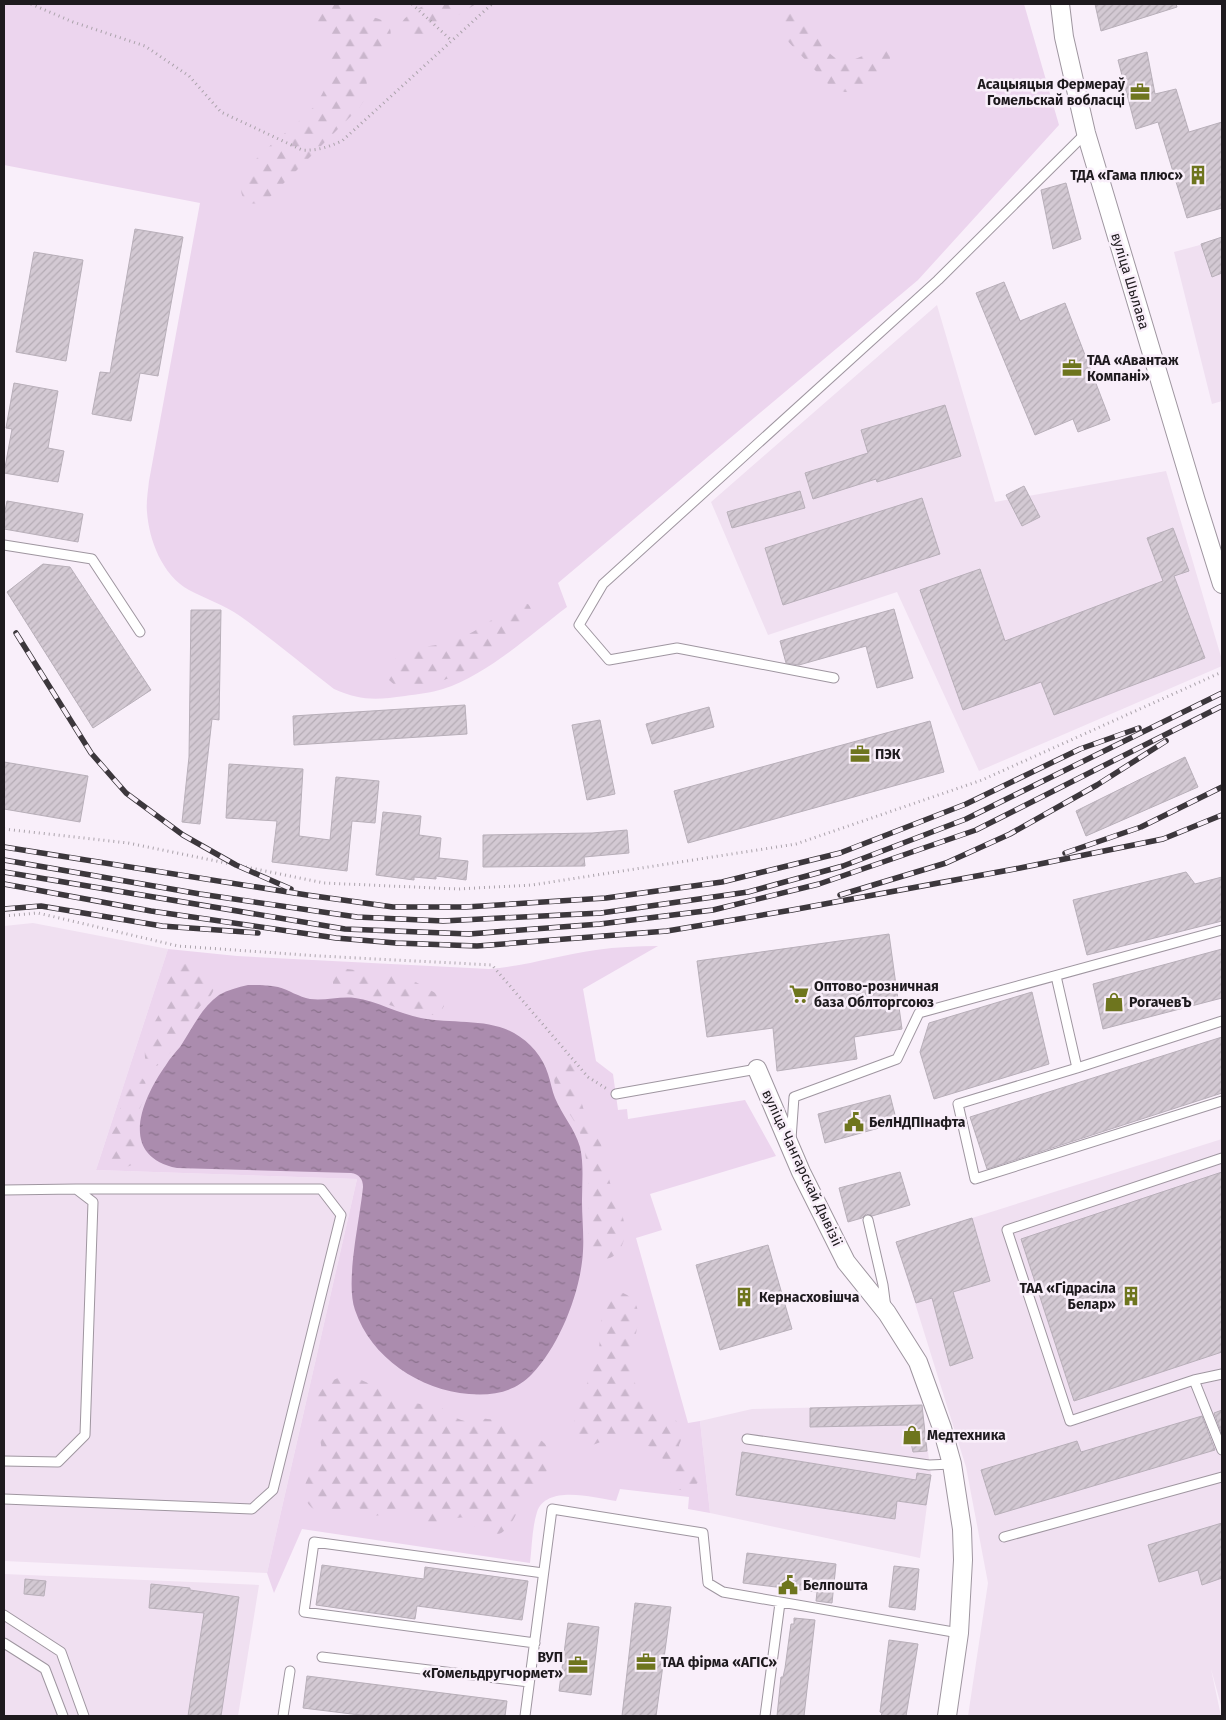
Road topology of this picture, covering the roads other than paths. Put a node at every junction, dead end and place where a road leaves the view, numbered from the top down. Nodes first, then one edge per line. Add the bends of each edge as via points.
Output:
1 (1060, 4) edge
2 (1086, 133) junction
3 (4, 545) edge
4 (1218, 550) edge
5 (1222, 584) edge
6 (140, 632) dead end
7 (834, 678) dead end
8 (1222, 930) edge
9 (1056, 976) junction
10 (1222, 1021) edge
11 (1077, 1068) junction
12 (757, 1070) joint
13 (616, 1094) road end
14 (1222, 1101) edge
15 (790, 1144) junction
16 (1222, 1158) edge
17 (76, 1189) junction
18 (4, 1190) edge
19 (868, 1220) dead end
20 (887, 1313) junction
21 (1222, 1374) edge
22 (1194, 1380) junction
23 (747, 1439) dead end
24 (1222, 1450) edge
25 (4, 1461) edge
26 (952, 1464) junction
27 (1222, 1477) edge
28 (4, 1498) edge
29 (1004, 1537) dead end
30 (543, 1573) junction
31 (780, 1603) junction
32 (4, 1615) edge
33 (959, 1633) junction
34 (4, 1643) edge
35 (535, 1643) junction
36 (322, 1657) dead end
37 (290, 1671) dead end
38 (529, 1682) junction
39 (63, 1716) edge
40 (84, 1716) edge
41 (283, 1716) edge
42 (525, 1716) edge
43 (765, 1716) edge
44 (947, 1716) edge

1 - 2 street, вуліца Шылава via 1064,37
2 - 4 street, вуліца Шылава via 1193,492
2 - 7 lane via 938,280 603,584 579,625 609,660 677,648
3 - 6 lane via 92,559
4 - 5 street, вуліца Шылава
8 - 9 lane
9 - 11 lane
9 - 15 lane via 919,1013 897,1059 794,1096
10 - 11 lane
11 - 14 lane via 958,1104 975,1179
12 - 13 lane
12 - 15 street, вуліца Чангарскай Дывізіі
15 - 20 street, вуліца Чангарскай Дывізіі via 846,1262
16 - 22 lane via 1007,1230 1070,1420
17 - 18 lane
17 - 25 lane via 93,1202 85,1435 58,1462
17 - 28 lane via 321,1189 341,1215 273,1490 252,1509
19 - 20 lane
20 - 26 street, вуліца Чангарскай Дывізіі via 918,1362
21 - 22 lane
22 - 24 lane
23 - 26 lane via 929,1465
26 - 33 street, вуліца Чангарскай Дывізіі via 962,1529
27 - 29 lane
30 - 31 lane via 552,1509 703,1534 708,1583 723,1592
30 - 35 lane
30 - 35 lane via 314,1542 304,1612
31 - 33 lane
31 - 43 lane
32 - 40 lane via 61,1652
33 - 44 street, вуліца Чангарскай Дывізіі
34 - 39 lane via 45,1669
35 - 38 lane
36 - 38 lane
37 - 41 lane
38 - 42 lane

